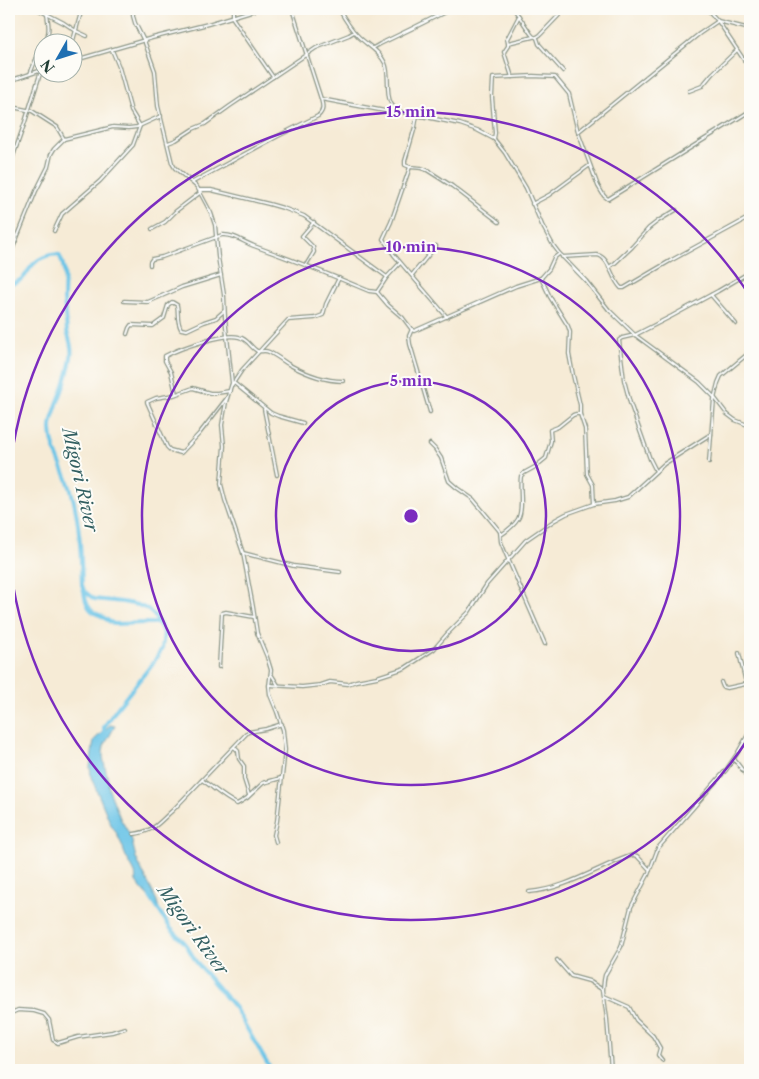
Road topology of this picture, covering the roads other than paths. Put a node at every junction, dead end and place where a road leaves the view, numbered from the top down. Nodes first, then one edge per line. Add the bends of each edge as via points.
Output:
1 (37, 9) edge
2 (46, 9) edge
3 (82, 9) edge
4 (133, 9) edge
5 (233, 9) edge
6 (258, 9) edge
7 (292, 9) edge
8 (339, 9) edge
9 (451, 9) edge
10 (514, 9) edge
11 (566, 9) edge
12 (707, 9) edge
13 (47, 14) junction
14 (232, 16) junction
15 (519, 16) junction
16 (718, 21) junction
17 (750, 29) edge
18 (76, 31) junction
19 (48, 32) edge
20 (354, 32) junction
21 (87, 36) dead end
22 (533, 36) junction
23 (537, 37) junction
24 (144, 40) junction
25 (508, 43) junction
26 (373, 49) junction
27 (112, 50) junction
28 (737, 50) junction
29 (306, 54) junction
30 (82, 58) edge
31 (32, 69) edge
32 (750, 69) edge
33 (563, 70) dead end
34 (30, 74) joint
35 (273, 76) junction
36 (512, 77) junction
37 (9, 81) edge
38 (38, 82) edge
39 (689, 91) dead end
40 (321, 99) junction
41 (9, 107) edge
42 (393, 108) junction
43 (28, 110) junction
44 (750, 111) edge
45 (417, 115) junction
46 (161, 116) junction
47 (140, 126) junction
48 (578, 132) junction
49 (64, 139) junction
50 (494, 140) junction
51 (167, 143) junction
52 (591, 164) junction
53 (410, 166) junction
54 (9, 168) edge
55 (193, 182) junction
56 (200, 191) junction
57 (532, 204) junction
58 (676, 210) dead end
59 (750, 217) edge
60 (314, 222) junction
61 (499, 222) dead end
62 (152, 229) dead end
63 (54, 231) dead end
64 (216, 237) junction
65 (436, 246) dead end
66 (559, 253) junction
67 (562, 257) junction
68 (10, 261) dead end
69 (400, 262) junction
70 (150, 265) dead end
71 (306, 265) junction
72 (609, 267) junction
73 (750, 272) edge
74 (221, 275) junction
75 (412, 275) junction
76 (388, 277) junction
77 (339, 278) junction
78 (542, 278) junction
79 (377, 292) junction
80 (711, 295) junction
81 (124, 301) dead end
82 (224, 311) junction
83 (447, 317) junction
84 (736, 324) dead end
85 (412, 330) junction
86 (128, 334) dead end
87 (635, 335) junction
88 (228, 336) junction
89 (261, 351) junction
90 (750, 352) edge
91 (343, 381) dead end
92 (234, 383) junction
93 (231, 387) junction
94 (230, 391) junction
95 (176, 394) junction
96 (714, 397) junction
97 (227, 398) junction
98 (264, 408) junction
99 (430, 412) dead end
100 (580, 414) junction
101 (303, 423) dead end
102 (750, 426) edge
103 (711, 434) junction
104 (430, 444) dead end
105 (709, 462) dead end
106 (656, 471) junction
107 (276, 474) dead end
108 (594, 504) junction
109 (9, 512) edge
110 (9, 518) edge
111 (500, 536) junction
112 (243, 553) junction
113 (508, 560) junction
114 (340, 572) dead end
115 (254, 617) junction
116 (545, 644) dead end
117 (739, 652) dead end
118 (219, 666) dead end
119 (271, 674) junction
120 (721, 682) dead end
121 (269, 684) junction
122 (749, 684) edge
123 (278, 685) junction
124 (282, 724) junction
125 (750, 731) edge
126 (234, 747) junction
127 (734, 759) junction
128 (281, 778) junction
129 (202, 780) junction
130 (750, 780) edge
131 (250, 795) junction
132 (134, 834) dead end
133 (276, 842) dead end
134 (650, 870) junction
135 (529, 892) dead end
136 (557, 960) dead end
137 (603, 990) junction
138 (604, 996) junction
139 (9, 1014) edge
140 (125, 1028) dead end
141 (662, 1060) dead end
142 (611, 1070) edge

1 - 13 street
2 - 13 street
3 - 18 street
4 - 24 street via 135,23
5 - 14 street
6 - 14 street
7 - 29 street
8 - 20 street
9 - 26 street
10 - 15 street
11 - 23 street
12 - 16 street
13 - 18 street
13 - 19 street
14 - 24 street
14 - 35 street
15 - 22 street
15 - 25 street
16 - 17 street
16 - 28 street
16 - 48 street
18 - 21 street
20 - 26 street
20 - 29 street
22 - 23 street
22 - 25 street
23 - 33 street via 539,44
24 - 27 street
24 - 46 street via 155,70
25 - 36 street via 504,52
26 - 42 street via 386,66
27 - 30 street
27 - 47 street via 131,111
28 - 32 street
28 - 39 street via 702,86
29 - 35 street
29 - 40 street
31 - 34 street
34 - 37 street
35 - 51 street via 205,124
36 - 48 street via 555,77 570,94
36 - 50 street via 492,78
38 - 43 street
40 - 42 street via 386,111
40 - 55 street via 323,110 318,116
41 - 43 street
42 - 45 street
43 - 49 street via 57,126
43 - 54 street
44 - 52 street via 609,198 605,198 601,191
45 - 50 street via 466,126
45 - 53 street via 405,161 405,165
46 - 47 street
46 - 51 street
47 - 49 street via 108,128
47 - 63 street via 133,145 100,181 62,214
48 - 52 street
49 - 68 street via 51,154
50 - 57 street via 506,153
51 - 55 street via 173,165
52 - 57 street
53 - 61 street via 427,170
53 - 69 street via 383,239
55 - 56 street
56 - 60 street via 208,190 283,208
56 - 62 street via 165,222
56 - 64 street via 213,217
57 - 66 street
58 - 72 street via 649,228
59 - 72 street via 624,288 618,284
60 - 71 street via 302,236 314,252
60 - 76 street
64 - 70 street via 152,259
64 - 71 street via 230,235
64 - 74 street
65 - 75 street
66 - 67 street
66 - 78 street
67 - 72 street via 600,255
67 - 87 street via 608,310
69 - 75 street
69 - 76 street
71 - 77 street
73 - 80 street
74 - 81 street via 148,302
74 - 82 street
75 - 83 street
76 - 79 street
77 - 79 street
77 - 89 street via 322,315 313,319 288,320
78 - 83 street
78 - 100 street via 570,329 570,354
79 - 85 street
80 - 84 street
80 - 87 street
82 - 86 street via 216,318 184,330 177,317 177,304 172,302 162,320 152,326 131,325
82 - 88 street
83 - 85 street
85 - 99 street via 408,336
87 - 96 street via 699,382
87 - 106 street via 619,340 624,380
88 - 89 street via 242,337
88 - 93 street
88 - 95 street via 165,356
89 - 91 street via 269,352 317,378
89 - 92 street
90 - 96 street via 720,377
92 - 93 street
92 - 98 street
93 - 94 street
94 - 95 street via 217,394 194,388
94 - 97 street
95 - 97 street via 148,402 167,447 180,453
96 - 102 street via 727,414
96 - 103 street
97 - 112 street via 222,425 221,484
98 - 101 street
98 - 107 street
100 - 108 street
100 - 111 street via 573,414 550,430 551,441 546,458 521,476 518,519
103 - 105 street
103 - 106 street
104 - 111 street via 441,458 449,481 474,499
106 - 108 street via 628,497
108 - 113 street via 554,520 526,540
109 - 110 street
111 - 113 street
112 - 114 street via 294,566
112 - 115 street
113 - 116 street
113 - 123 street via 484,587 469,612 436,647 405,668 348,684
115 - 118 street via 222,612
115 - 119 street
117 - 122 street
119 - 121 street
119 - 123 street
120 - 122 street via 727,688
121 - 123 street
121 - 124 street via 270,696
124 - 126 street via 248,732
124 - 128 street via 285,750
125 - 127 street
126 - 129 street
126 - 131 street via 244,766 244,780
127 - 130 street
127 - 134 street via 660,846
128 - 131 street via 262,783
128 - 133 street via 274,835
129 - 131 street via 236,803
129 - 132 street via 153,828
134 - 135 street via 633,855 572,881
134 - 137 street via 631,907 622,944 605,975
136 - 137 street via 571,976 588,980
137 - 138 street
138 - 141 street via 629,1007 659,1045 658,1055
138 - 142 street
139 - 140 street via 18,1010 44,1014 49,1020 53,1040 58,1043

